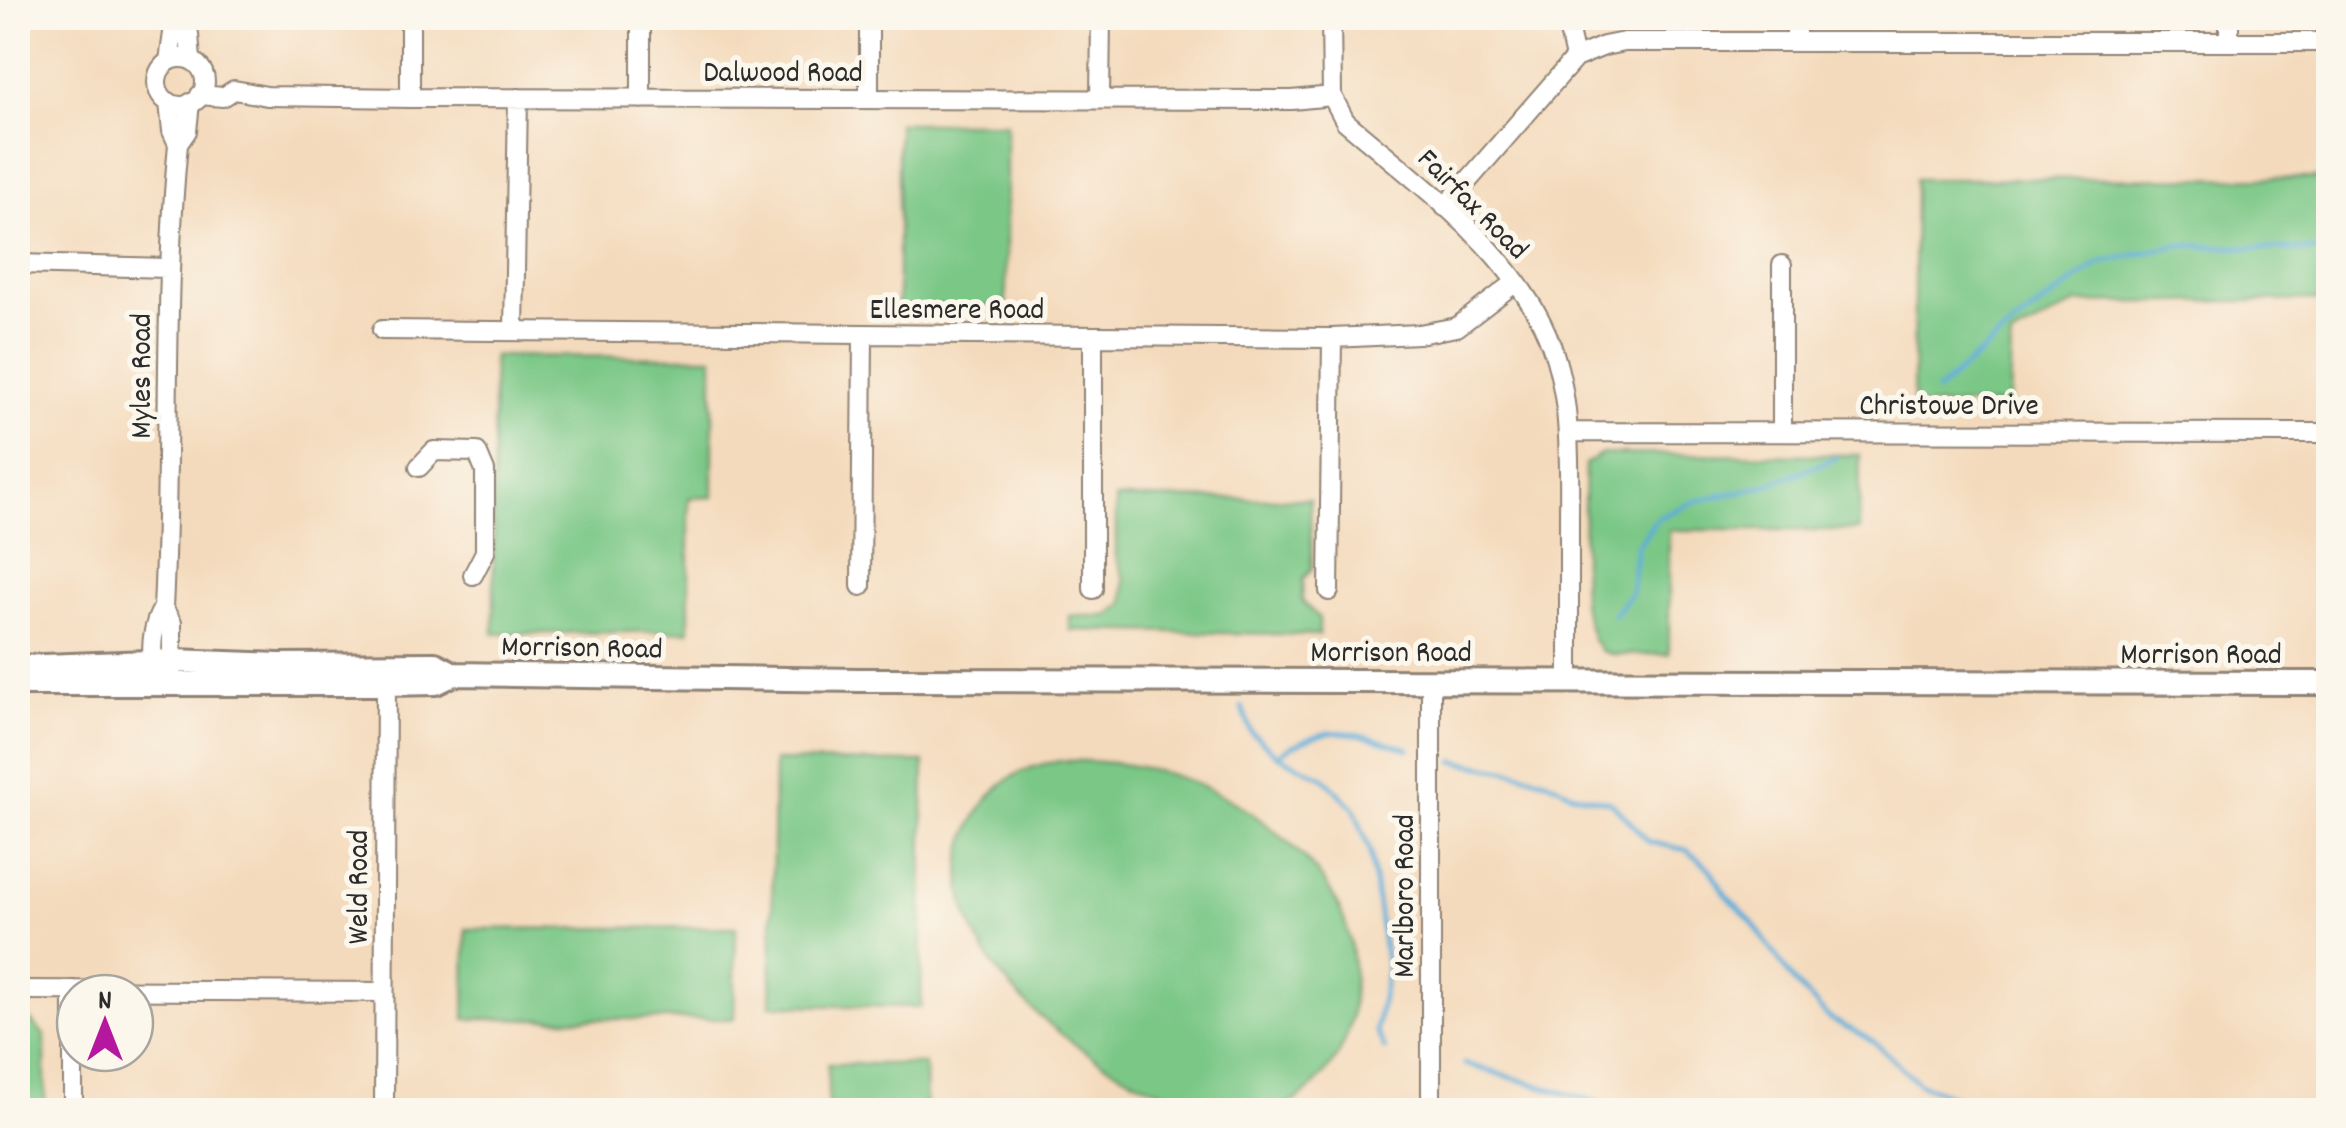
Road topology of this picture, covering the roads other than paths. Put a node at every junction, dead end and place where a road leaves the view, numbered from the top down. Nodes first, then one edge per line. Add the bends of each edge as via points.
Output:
1 (179, 18) edge
2 (410, 18) edge
3 (641, 18) edge
4 (870, 18) edge
5 (1101, 18) edge
6 (1331, 18) edge
7 (1566, 18) edge
8 (1796, 18) edge
9 (2230, 18) edge
10 (1796, 42) junction
11 (2230, 42) junction
12 (2328, 42) edge
13 (1576, 58) junction
14 (169, 61) junction
15 (197, 67) junction
16 (234, 90) junction
17 (1332, 96) junction
18 (410, 98) junction
19 (518, 98) junction
20 (869, 98) junction
21 (641, 99) junction
22 (1100, 99) junction
23 (195, 100) junction
24 (169, 102) junction
25 (178, 144) junction
26 (1445, 207) junction
27 (18, 264) edge
28 (1782, 265) dead end
29 (168, 268) junction
30 (1516, 282) junction
31 (382, 330) dead end
32 (514, 330) junction
33 (863, 336) junction
34 (1093, 336) junction
35 (1332, 338) junction
36 (1782, 431) junction
37 (1568, 432) junction
38 (2328, 433) edge
39 (419, 467) dead end
40 (473, 575) dead end
41 (861, 586) dead end
42 (1092, 590) dead end
43 (1329, 591) dead end
44 (163, 662) junction
45 (18, 667) edge
46 (386, 674) junction
47 (1431, 682) junction
48 (1569, 682) junction
49 (2328, 683) edge
50 (18, 684) edge
51 (165, 686) junction
52 (18, 990) edge
53 (55, 990) edge
54 (155, 991) edge
55 (384, 992) junction
56 (73, 1073) edge
57 (73, 1110) edge
58 (384, 1110) edge
59 (1431, 1110) edge

1 - 14 street, Myles Road
1 - 15 street, Myles Road
2 - 18 street
3 - 21 street
4 - 20 street
5 - 22 street
6 - 17 street
7 - 13 street
8 - 10 street
9 - 11 street
10 - 11 street
10 - 13 street via 1624,42
11 - 12 street
13 - 26 street
14 - 15 street
14 - 24 street, Myles Road via 157,78
15 - 16 street, Dalwood Road
15 - 23 street, Myles Road
16 - 18 street, Dalwood Road
16 - 23 street, Dalwood Road
17 - 22 street, Dalwood Road
17 - 26 street, Fairfax Road via 1345,121
18 - 19 street, Dalwood Road
19 - 21 street, Dalwood Road
19 - 32 street
20 - 21 street, Dalwood Road
20 - 22 street, Dalwood Road
23 - 24 street
23 - 25 street, Myles Road
24 - 25 street, Myles Road
25 - 29 street, Myles Road
26 - 30 street, Fairfax Road
27 - 29 street
28 - 36 street
29 - 44 street, Myles Road via 163,608 156,619
30 - 35 street, Ellesmere Road via 1457,327
30 - 37 street, Fairfax Road via 1550,341
31 - 32 street, Ellesmere Road
32 - 33 street, Ellesmere Road
33 - 34 street, Ellesmere Road
33 - 41 street
34 - 35 street, Ellesmere Road
34 - 42 street
35 - 43 street
36 - 37 street, Christowe Drive
36 - 38 street, Christowe Drive
37 - 48 street, Fairfax Road
39 - 40 street via 434,451 477,452 485,471 485,552
44 - 45 main road, Morrison Road
44 - 46 main road, Morrison Road
44 - 51 street
46 - 47 main road, Morrison Road via 435,664 454,674
46 - 51 main road, Morrison Road
46 - 55 street, Weld Road
47 - 48 main road, Morrison Road
47 - 59 street, Marlboro Road
48 - 49 main road, Morrison Road
50 - 51 main road, Morrison Road
52 - 53 street
54 - 55 street
55 - 58 street, Weld Road
56 - 57 street

